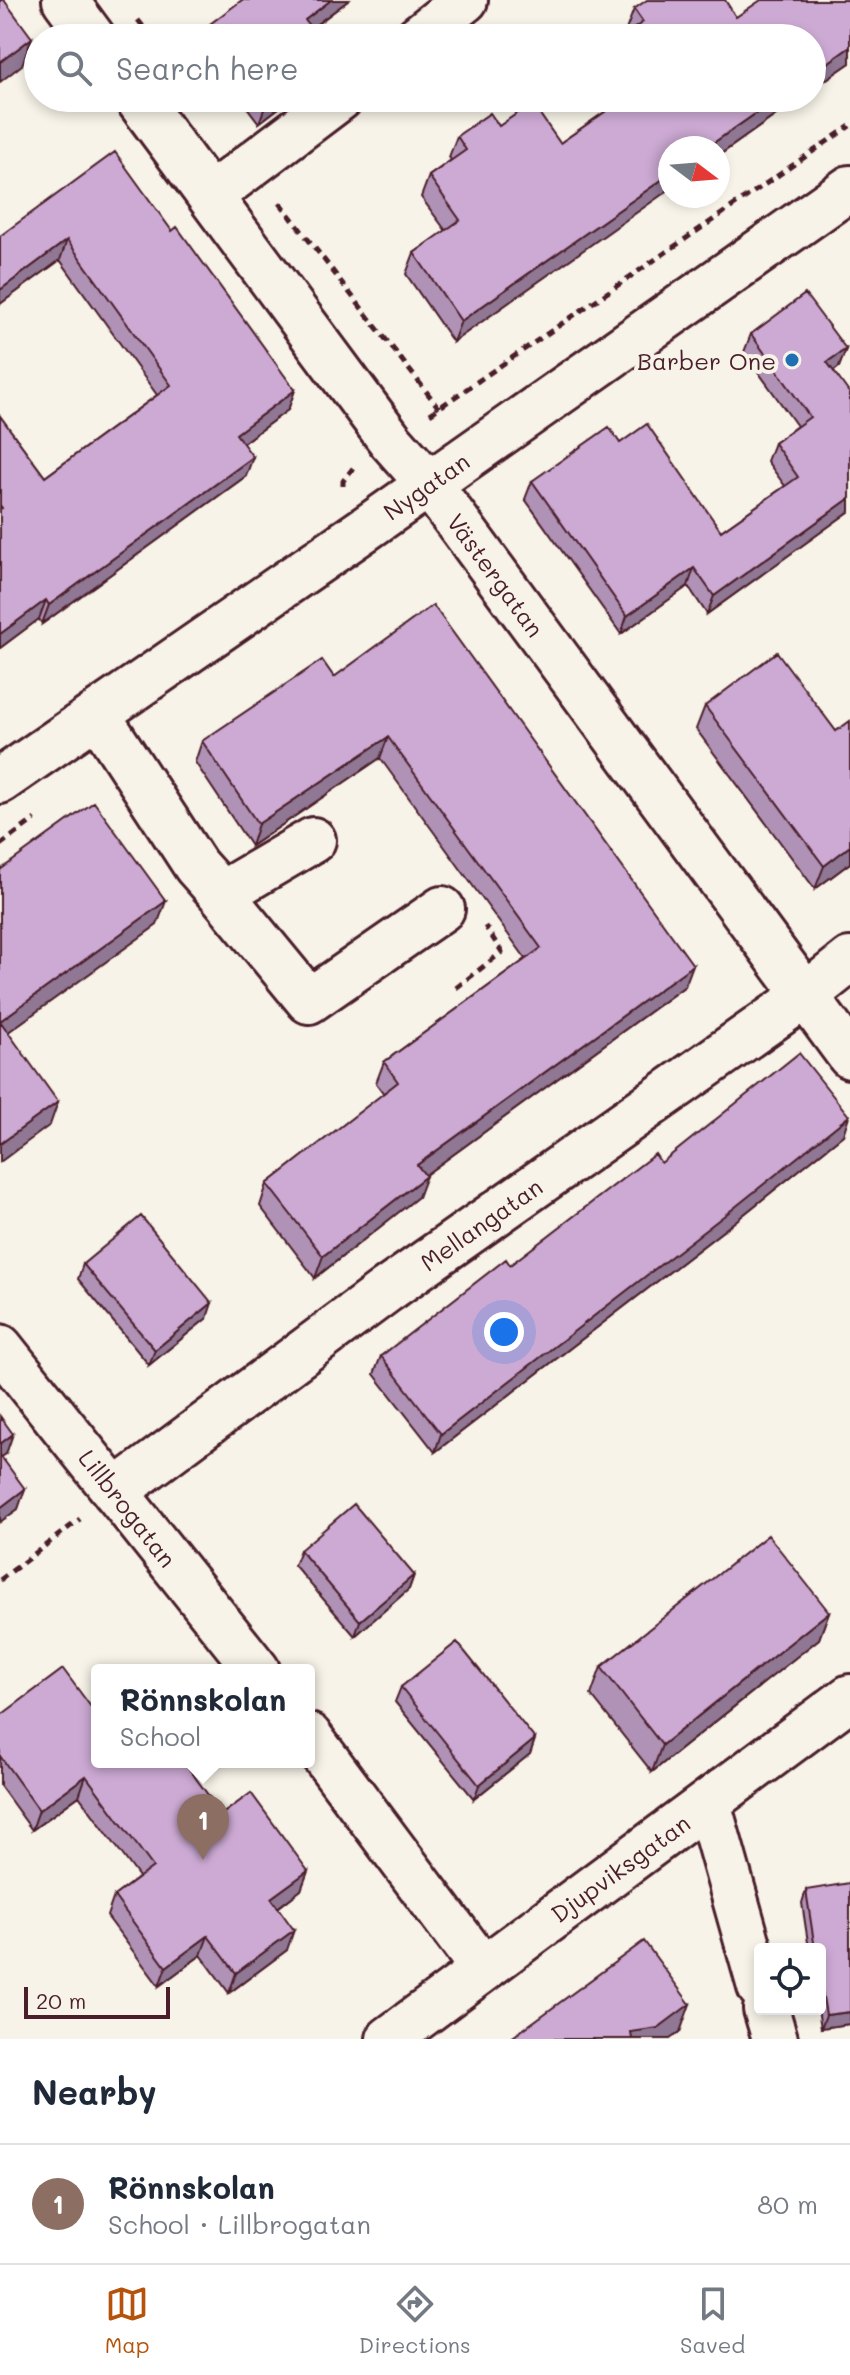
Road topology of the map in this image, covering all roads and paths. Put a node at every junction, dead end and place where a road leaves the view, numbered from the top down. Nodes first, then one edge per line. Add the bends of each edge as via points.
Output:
1 (65, 0) edge
2 (465, 0) edge
3 (83, 24) edge
4 (435, 24) edge
5 (147, 112) edge
6 (322, 112) edge
7 (251, 166) junction
8 (850, 188) edge
9 (210, 196) junction
10 (439, 408) dead end
11 (429, 484) junction
12 (97, 714) junction
13 (0, 781) edge
14 (313, 840) dead end
15 (221, 894) junction
16 (442, 909) dead end
17 (850, 960) edge
18 (806, 995) junction
19 (850, 1056) edge
20 (0, 1347) edge
21 (115, 1492) junction
22 (0, 1580) edge
23 (252, 1664) edge
24 (850, 1697) edge
25 (315, 1744) edge
26 (708, 1803) junction
27 (754, 1966) edge
28 (483, 1969) junction
29 (768, 2015) edge
30 (389, 2039) edge
31 (775, 2039) edge

1 - 3 street
2 - 4 street
5 - 9 street, Västergatan
6 - 7 street
7 - 9 street
7 - 10 path
8 - 11 street, Nygatan
9 - 11 street, Västergatan via 391,441
11 - 12 street, Nygatan
11 - 18 street, Västergatan
12 - 13 street, Nygatan
12 - 15 street via 196,866
14 - 15 street
15 - 16 street via 309,1001
17 - 18 street, Mellangatan
18 - 19 street, Västergatan
18 - 21 street, Mellangatan via 387,1290
20 - 21 street, Lillbrogatan
21 - 22 path
21 - 23 street, Lillbrogatan
24 - 26 street, Djupviksgatan
25 - 28 street
26 - 27 street
26 - 28 street, Djupviksgatan
28 - 30 street, Djupviksgatan
29 - 31 street

